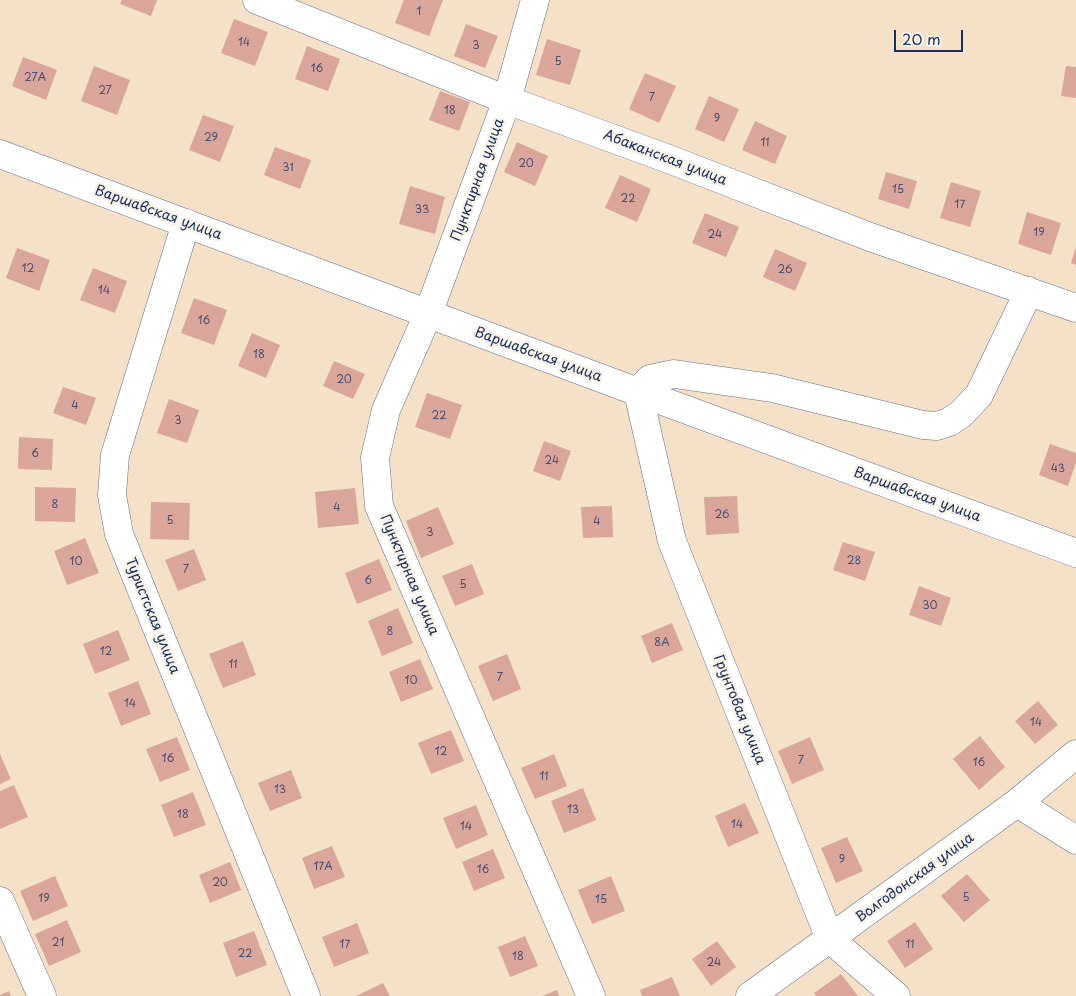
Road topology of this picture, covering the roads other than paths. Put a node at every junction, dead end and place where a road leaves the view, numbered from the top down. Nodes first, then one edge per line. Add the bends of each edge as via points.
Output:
1 (257, 0) edge
2 (535, 0) edge
3 (507, 100) junction
4 (0, 154) edge
5 (186, 223) junction
6 (1029, 291) junction
7 (1076, 308) edge
8 (428, 314) junction
9 (638, 392) junction
10 (1076, 553) edge
11 (1076, 754) edge
12 (1017, 803) junction
13 (1076, 840) edge
14 (0, 901) edge
15 (830, 939) junction
16 (42, 996) edge
17 (306, 996) edge
18 (591, 996) edge
19 (750, 996) edge
20 (896, 996) edge

1 - 3 street, Абаканская улица
2 - 3 street, Пунктирная улица
3 - 6 street, Абаканская улица via 870,237
3 - 8 street, Пунктирная улица
4 - 5 street, Варшавская улица
5 - 8 street, Варшавская улица
5 - 17 street, Туристская улица via 115,455 112,495 119,534
6 - 7 street, Абаканская улица
6 - 9 street via 979,395 961,414 937,426 772,388 674,374 650,379
8 - 9 street, Варшавская улица
8 - 18 street, Пунктирная улица via 386,410 375,458 379,506
9 - 10 street, Варшавская улица
9 - 15 street, Грунтовая улица via 672,541
11 - 12 street, Волгодонская улица
12 - 13 street
12 - 15 street, Волгодонская улица
14 - 16 street
15 - 19 street, Волгодонская улица
15 - 20 street, Грунтовая улица

